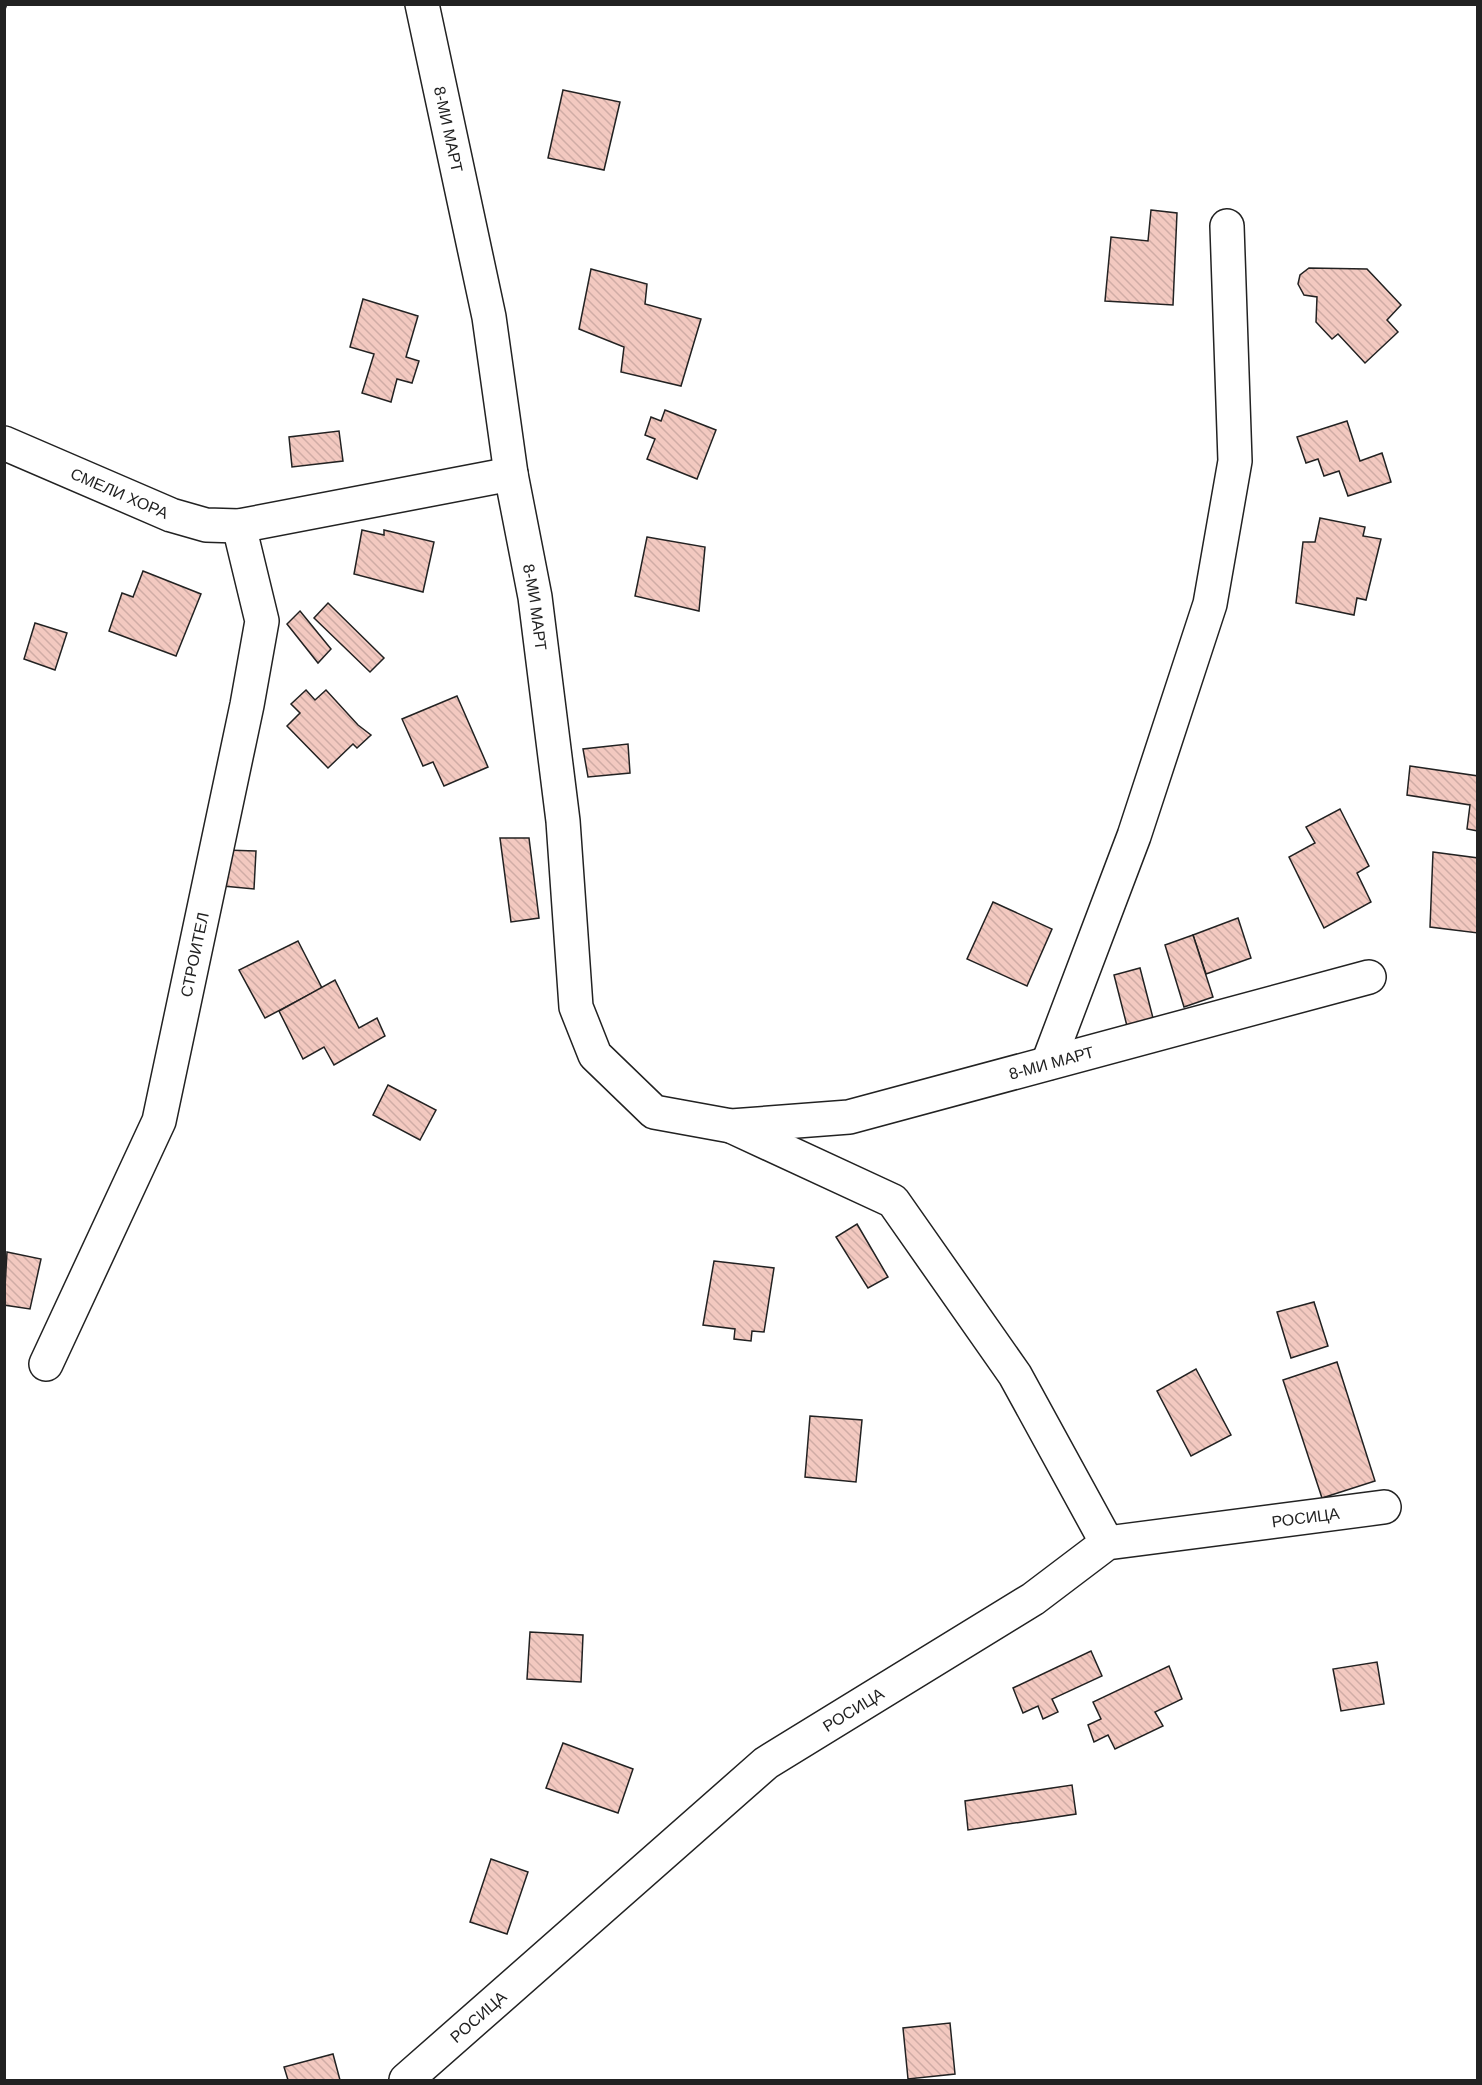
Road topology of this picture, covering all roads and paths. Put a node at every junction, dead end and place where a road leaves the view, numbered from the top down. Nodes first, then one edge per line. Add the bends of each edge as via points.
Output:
1 (422, 4) edge
2 (1227, 226) dead end
3 (4, 443) edge
4 (511, 474) junction
5 (239, 526) junction
6 (1369, 977) dead end
7 (1048, 1063) junction
8 (731, 1125) junction
9 (46, 1364) dead end
10 (1384, 1507) dead end
11 (1107, 1543) junction
12 (406, 2080) edge

1 - 4 street, 8-МИ МАРТ via 489,318
2 - 7 street via 1235,461 1210,604 1134,836
3 - 5 street, СМЕЛИ ХОРА via 171,515 206,525
4 - 5 street, СМЕЛИ ХОРА
4 - 8 street, 8-МИ МАРТ via 535,597 563,821 576,1007 595,1055 654,1112
5 - 9 street, СТРОИТЕЛ via 262,621 159,1120
6 - 7 street, 8-МИ МАРТ
7 - 8 street, 8-МИ МАРТ via 849,1117
8 - 11 street, 8-МИ МАРТ via 893,1201 1015,1375
10 - 11 street, РОСИЦА
11 - 12 street, РОСИЦА via 1033,1599 766,1763

